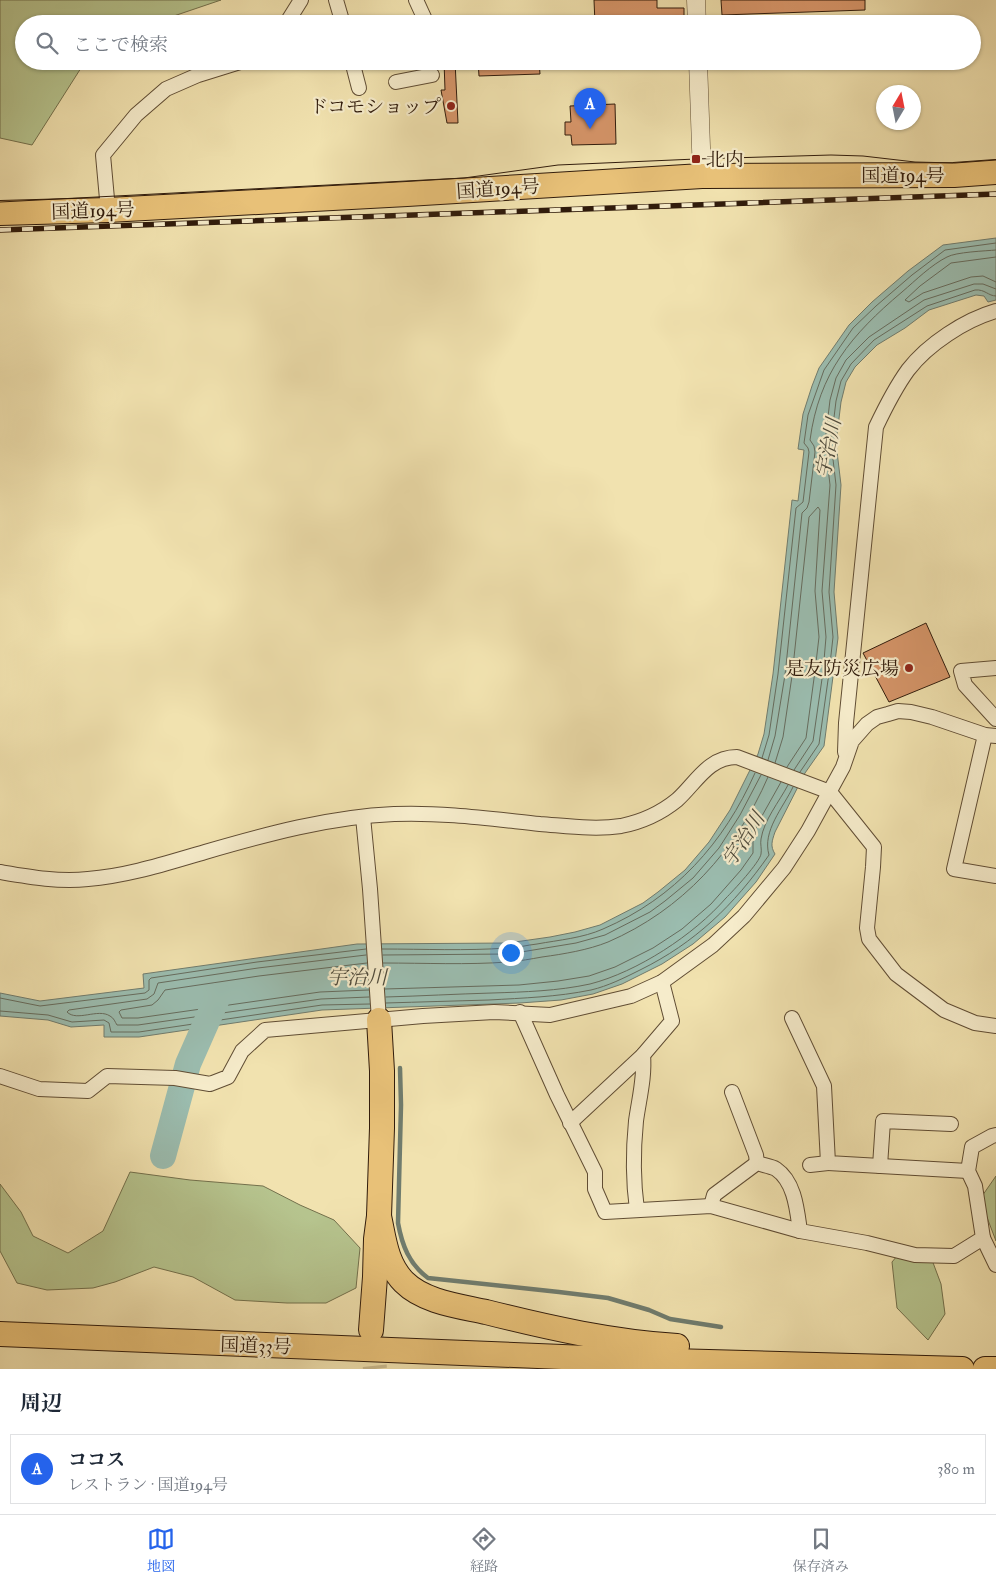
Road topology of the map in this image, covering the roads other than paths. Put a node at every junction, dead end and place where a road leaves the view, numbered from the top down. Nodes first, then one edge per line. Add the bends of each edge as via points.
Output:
1 (301, 0) edge
2 (336, 0) edge
3 (416, 0) edge
4 (696, 0) edge
5 (292, 15) edge
6 (340, 15) edge
7 (423, 15) edge
8 (697, 15) edge
9 (212, 70) edge
10 (354, 70) edge
11 (698, 70) edge
12 (432, 73) edge
13 (396, 82) dead end
14 (359, 88) dead end
15 (996, 172) edge
16 (702, 176) junction
17 (108, 210) junction
18 (0, 213) edge
19 (996, 311) edge
20 (996, 668) edge
21 (996, 719) edge
22 (990, 735) edge
23 (843, 767) junction
24 (824, 789) junction
25 (363, 817) junction
26 (0, 872) edge
27 (996, 876) edge
28 (662, 982) junction
29 (520, 1012) junction
30 (792, 1018) dead end
31 (379, 1020) junction
32 (996, 1026) edge
33 (642, 1055) junction
34 (0, 1076) edge
35 (732, 1092) dead end
36 (570, 1123) junction
37 (951, 1124) dead end
38 (996, 1135) edge
39 (757, 1163) junction
40 (828, 1163) junction
41 (810, 1165) dead end
42 (880, 1166) junction
43 (968, 1170) junction
44 (711, 1206) junction
45 (637, 1210) junction
46 (380, 1216) junction
47 (800, 1230) junction
48 (983, 1238) junction
49 (996, 1265) edge
50 (371, 1330) tunnel mouth
51 (0, 1334) edge
52 (772, 1363) junction
53 (996, 1368) edge
54 (962, 1369) edge
55 (985, 1369) edge

1 - 5 street
2 - 6 street
3 - 7 street
4 - 8 street
9 - 17 street via 166,89 136,115 103,155
10 - 14 street
11 - 16 street
12 - 13 street
15 - 16 highway, 国道194号
16 - 17 highway, 国道194号
17 - 18 highway, 国道194号
19 - 23 street via 959,326 908,369 876,428
20 - 21 street via 960,671 965,685
22 - 23 street via 932,717 898,711 867,724 852,741
22 - 27 street via 954,869
23 - 24 street
24 - 25 street via 737,757 710,765 677,799 642,821 622,826 576,827 394,814
24 - 28 street via 808,831 784,868 744,916 713,945
24 - 32 street via 874,847 867,928 869,939 896,974 944,1010 975,1023
25 - 26 street via 288,829 155,866 96,878 61,880
25 - 31 street
28 - 29 street via 631,996 598,1005 550,1015
28 - 33 street via 672,1022
29 - 31 street
29 - 36 street
30 - 40 street via 824,1086
31 - 34 street via 265,1030 242,1051 228,1078 210,1084 175,1078 107,1076 88,1091 40,1089
31 - 46 highway via 382,1071
33 - 36 street
33 - 45 street via 644,1065 636,1123 633,1182
35 - 39 street
36 - 45 street via 595,1172 595,1189 605,1212
37 - 42 street via 883,1121
38 - 43 street via 972,1147
39 - 44 street via 714,1195
39 - 47 street via 775,1169 787,1181 796,1205
40 - 41 street
40 - 42 street
42 - 43 street
43 - 48 street via 975,1186
44 - 45 street
44 - 47 street
46 - 50 highway
46 - 52 highway via 392,1268 418,1293 443,1302 583,1334 639,1344 715,1348
47 - 48 street via 916,1255 954,1256
48 - 49 street
51 - 52 highway, 国道33号 via 625,1360
52 - 54 highway, 国道33号
53 - 55 highway

